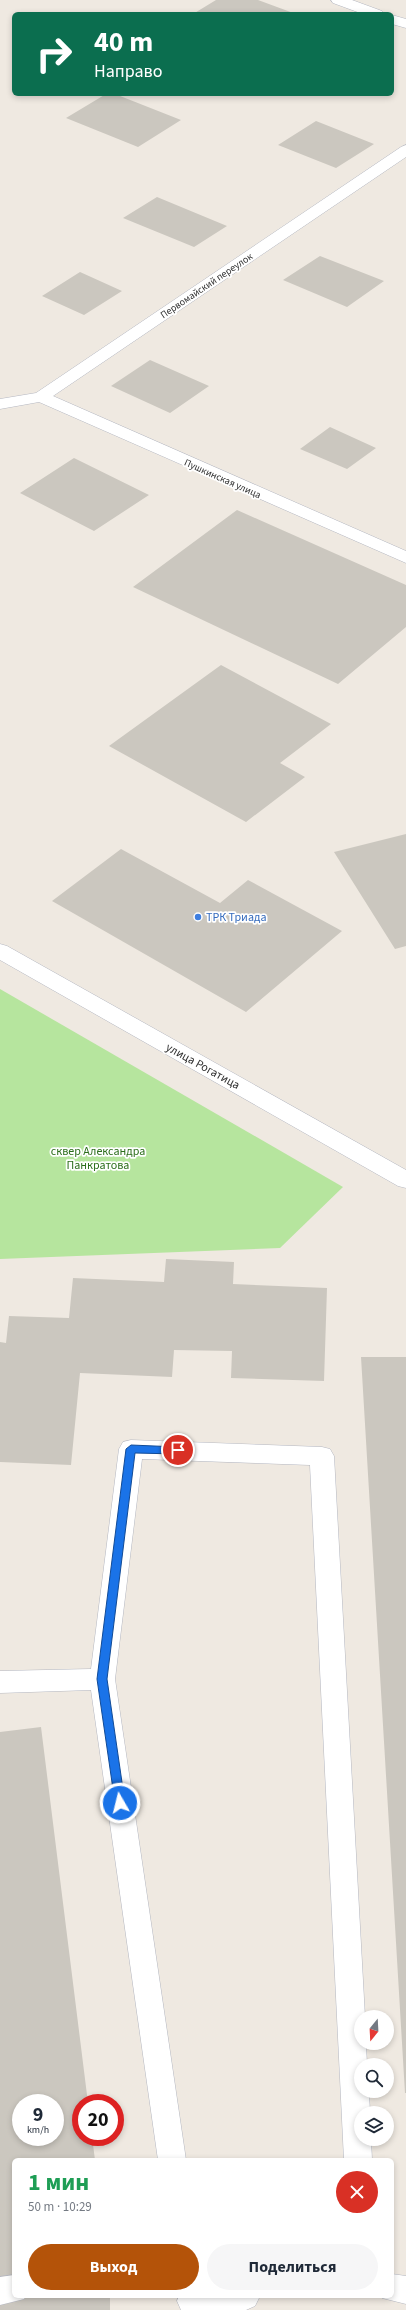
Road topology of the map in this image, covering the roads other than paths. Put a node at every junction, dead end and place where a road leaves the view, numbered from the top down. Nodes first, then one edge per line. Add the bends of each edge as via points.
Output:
1 (338, 0) edge
2 (371, 12) edge
3 (394, 20) edge
4 (406, 24) edge
5 (406, 150) edge
6 (41, 397) junction
7 (0, 404) edge
8 (406, 558) edge
9 (0, 951) edge
10 (406, 1180) edge
11 (102, 1679) junction
12 (0, 1682) edge
13 (172, 2158) edge
14 (358, 2158) edge
15 (394, 2288) edge
16 (12, 2289) edge
17 (406, 2290) edge
18 (0, 2291) edge
19 (227, 2298) edge
20 (192, 2302) edge

1 - 2 street
3 - 4 street
5 - 6 street, Первомайский переулок
6 - 7 street, Первомайский переулок
6 - 8 street, Пушкинская улица
9 - 10 street, улица Рогатица
11 - 12 street
11 - 13 street
11 - 14 street via 131,1449 322,1456
15 - 17 street
16 - 18 street
19 - 20 street

